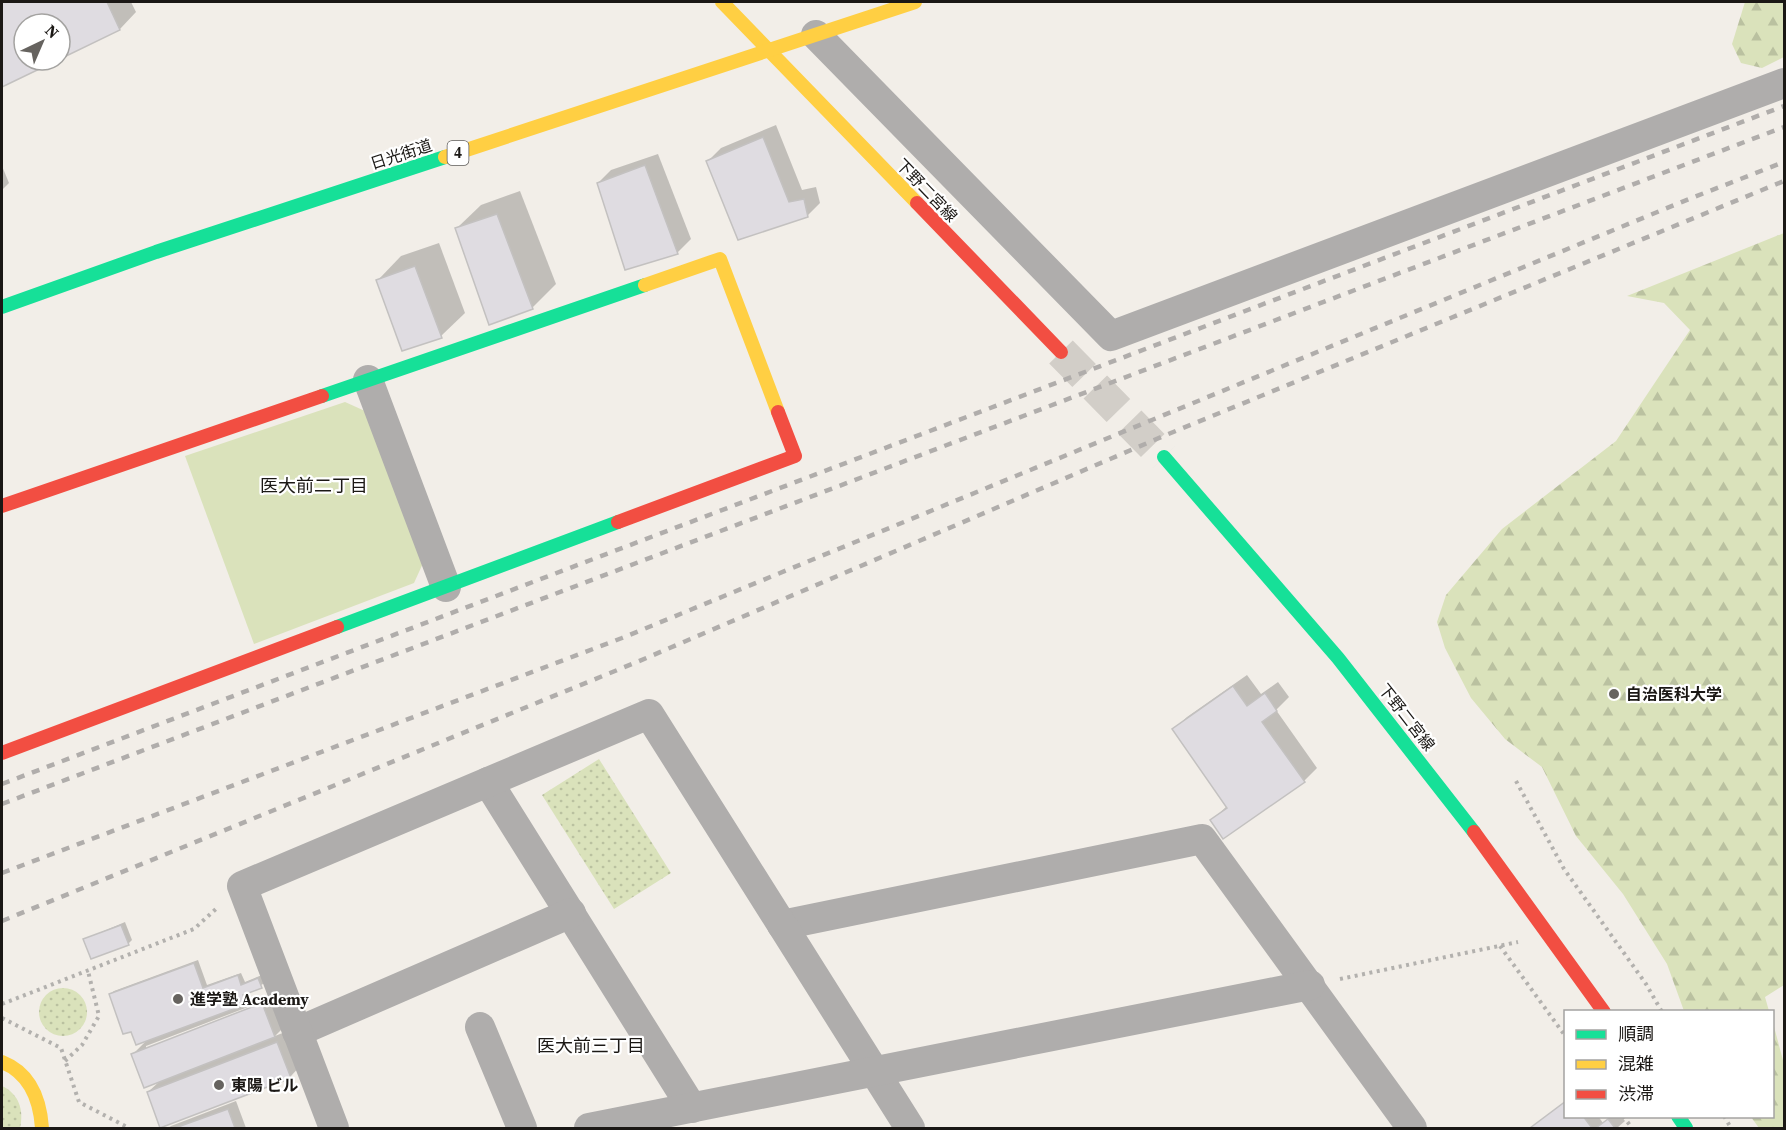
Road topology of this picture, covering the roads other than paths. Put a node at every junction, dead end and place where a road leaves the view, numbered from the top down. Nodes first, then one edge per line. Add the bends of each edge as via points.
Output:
1 (722, 2) edge
2 (915, 2) edge
3 (816, 35) junction
4 (769, 51) junction
5 (1785, 83) edge
6 (2, 308) edge
7 (1061, 352) tunnel mouth
8 (368, 380) junction
9 (1164, 457) tunnel mouth
10 (2, 506) edge
11 (446, 587) junction
12 (2, 753) edge
13 (488, 783) junction
14 (571, 913) junction
15 (782, 925) junction
16 (1310, 985) junction
17 (1603, 1010) edge
18 (480, 1027) dead end
19 (297, 1032) junction
20 (2, 1062) edge
21 (875, 1071) junction
22 (692, 1108) junction
23 (1398, 1124) edge
24 (42, 1128) edge
25 (334, 1128) edge
26 (522, 1128) edge
27 (589, 1128) edge
28 (910, 1128) edge

1 - 4 main road, 下野二宮線
2 - 3 main road, 日光街道 / 4
3 - 4 main road, 日光街道 / 4
3 - 5 street via 1111,336
4 - 6 main road, 日光街道 / 4 via 156,252
4 - 7 main road, 下野二宮線
8 - 10 main road
8 - 11 street
8 - 11 main road via 720,259 791,445 795,456
9 - 17 main road, 下野二宮線 via 1331,646 1551,935
11 - 12 main road
13 - 14 street
13 - 15 street via 649,714
13 - 19 street via 242,886
14 - 19 street
14 - 22 street
15 - 16 street via 1202,839
15 - 21 street
16 - 21 street
16 - 23 street
18 - 26 street
19 - 25 street
20 - 24 main road via 27,1079 41,1111
21 - 22 street
21 - 28 street
22 - 27 street

